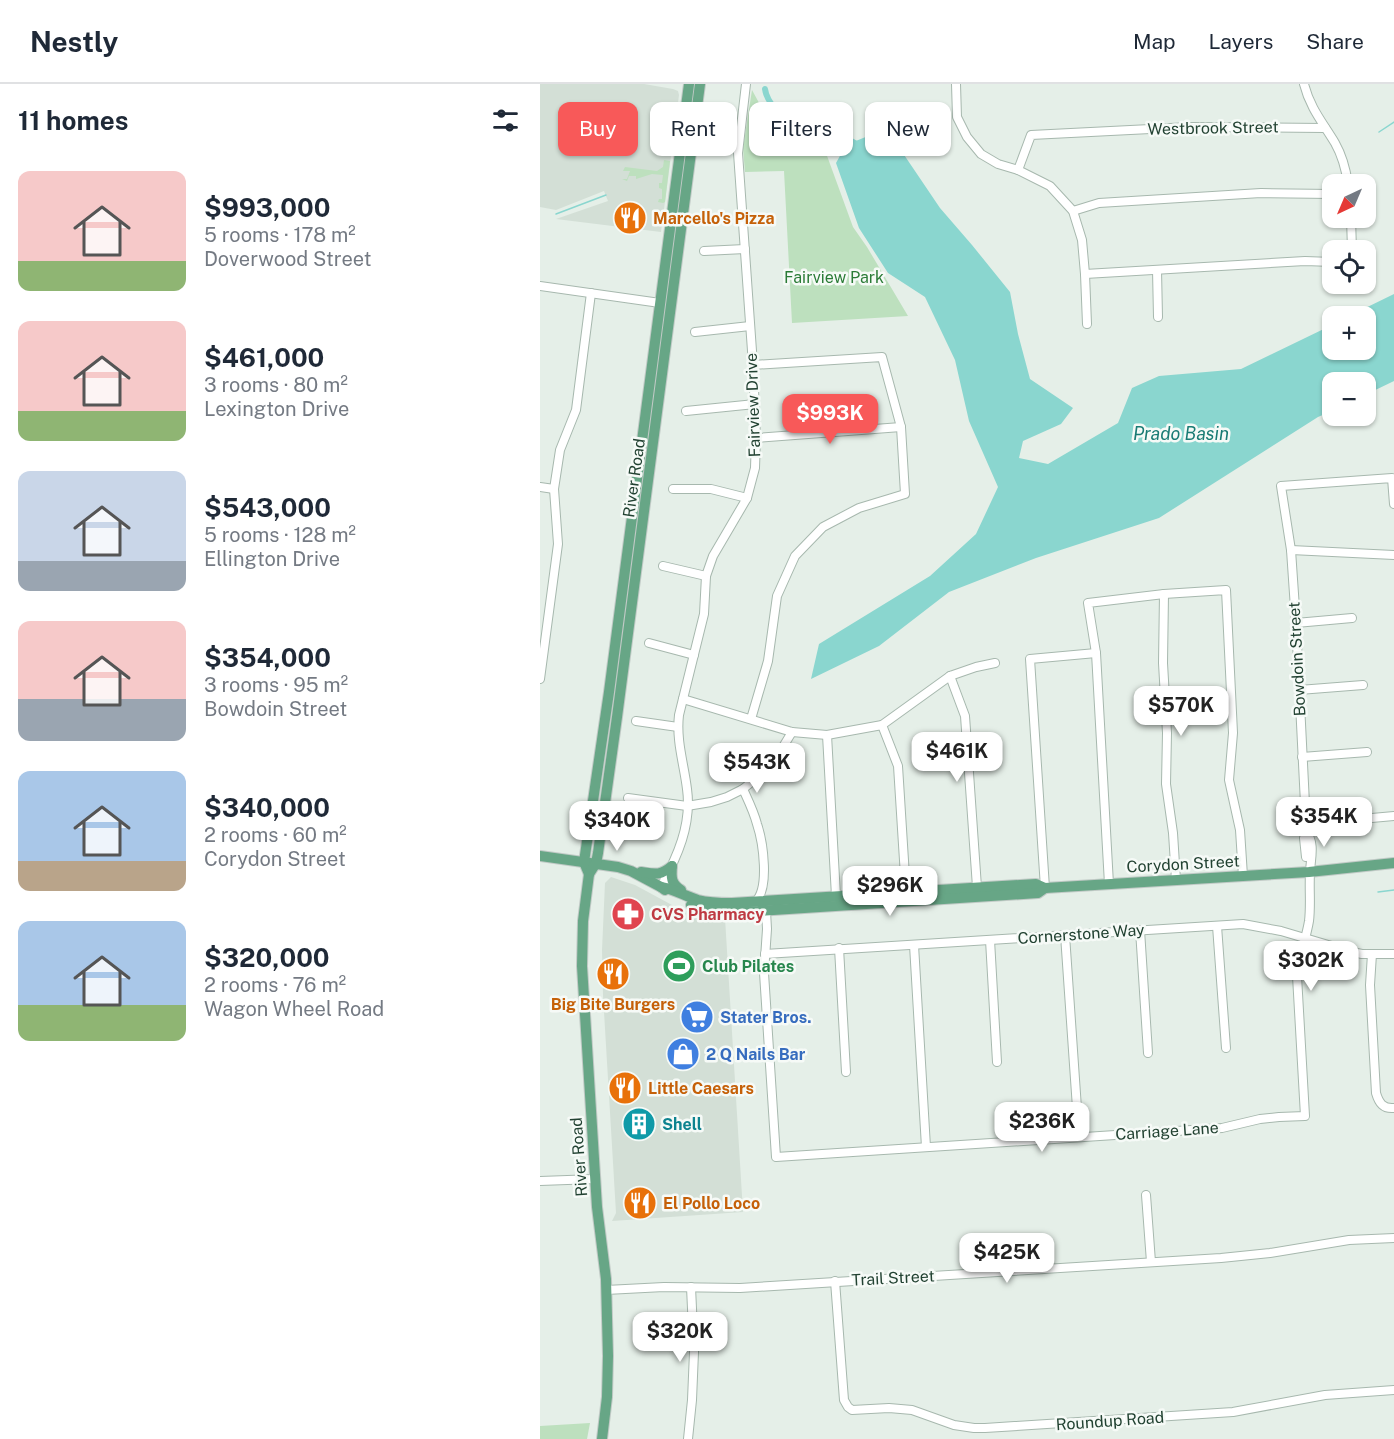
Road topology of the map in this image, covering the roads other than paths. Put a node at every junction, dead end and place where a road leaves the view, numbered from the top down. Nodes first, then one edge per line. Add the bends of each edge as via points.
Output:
1 (689, 84) edge
2 (700, 84) edge
3 (746, 84) edge
4 (956, 84) edge
5 (1304, 84) edge
6 (1325, 128) junction
7 (1018, 170) junction
8 (1347, 174) edge
9 (1322, 194) edge
10 (1073, 211) junction
11 (745, 249) junction
12 (705, 251) dead end
13 (1322, 262) edge
14 (1156, 270) junction
15 (1085, 274) junction
16 (540, 286) edge
17 (591, 293) junction
18 (660, 303) junction
19 (1158, 317) dead end
20 (1087, 324) dead end
21 (750, 326) junction
22 (695, 332) dead end
23 (753, 365) junction
24 (755, 404) junction
25 (686, 411) dead end
26 (901, 427) junction
27 (756, 438) junction
28 (540, 487) edge
29 (554, 489) junction
30 (673, 489) dead end
31 (747, 498) junction
32 (1394, 504) edge
33 (1291, 550) junction
34 (1394, 555) edge
35 (663, 566) dead end
36 (706, 576) junction
37 (1164, 594) junction
38 (1352, 618) dead end
39 (1296, 623) junction
40 (649, 643) dead end
41 (1095, 653) junction
42 (694, 654) junction
43 (995, 663) dead end
44 (950, 676) junction
45 (540, 679) edge
46 (1363, 685) dead end
47 (1299, 690) junction
48 (683, 699) junction
49 (752, 719) junction
50 (636, 721) dead end
51 (882, 725) junction
52 (678, 727) junction
53 (792, 732) junction
54 (827, 735) junction
55 (1367, 752) dead end
56 (1302, 757) junction
57 (743, 789) junction
58 (628, 798) dead end
59 (687, 806) junction
60 (1394, 816) edge
61 (1306, 828) junction
62 (540, 856) edge
63 (584, 862) junction
64 (596, 863) junction
65 (1394, 863) edge
66 (672, 866) junction
67 (632, 871) junction
68 (1310, 872) junction
69 (589, 874) junction
70 (1243, 876) junction
71 (764, 880) junction
72 (1176, 880) junction
73 (1109, 884) junction
74 (661, 887) junction
75 (977, 887) junction
76 (1045, 888) junction
77 (906, 892) junction
78 (836, 896) junction
79 (697, 899) junction
80 (778, 900) junction
81 (799, 900) junction
82 (755, 902) junction
83 (765, 911) junction
84 (1218, 926) junction
85 (1140, 930) junction
86 (1065, 935) junction
87 (1304, 938) junction
88 (990, 940) junction
89 (914, 945) junction
90 (839, 948) junction
91 (765, 954) junction
92 (1372, 954) junction
93 (1394, 954) edge
94 (1226, 1048) dead end
95 (1148, 1053) dead end
96 (997, 1062) dead end
97 (846, 1072) dead end
98 (1394, 1108) edge
99 (1305, 1116) joint
100 (1079, 1137) junction
101 (926, 1147) junction
102 (595, 1179) junction
103 (540, 1181) edge
104 (1146, 1195) dead end
105 (1394, 1238) edge
106 (1151, 1262) junction
107 (835, 1281) junction
108 (691, 1287) junction
109 (606, 1290) junction
110 (1394, 1390) edge
111 (603, 1439) edge
112 (688, 1439) edge

1 - 18 main road, River Road
2 - 64 main road, River Road
3 - 11 street, Fairview Drive via 738,153
4 - 7 street via 957,117 967,137 981,154
5 - 6 street via 1310,105
6 - 7 street, Westbrook Street via 1190,127 1031,135
6 - 8 street via 1345,163
7 - 10 street via 1050,186
9 - 10 street via 1261,193 1099,203
10 - 15 street via 1082,240
11 - 12 street
11 - 21 street, Fairview Drive
13 - 14 street
14 - 15 street
14 - 19 street
15 - 20 street
16 - 17 street
17 - 18 street
17 - 29 street via 576,410 560,450
18 - 63 main road, River Road
21 - 22 street
21 - 23 street, Fairview Drive
23 - 24 street, Fairview Drive
23 - 26 street via 882,357
24 - 25 street
24 - 27 street, Fairview Drive
26 - 27 street
26 - 49 street via 905,494 859,508 823,527 795,556 777,596 768,661
27 - 31 street, Fairview Drive via 755,468
28 - 29 street
29 - 45 street via 558,544
30 - 31 street via 711,489
31 - 36 street, Fairview Drive via 713,556
32 - 33 street, Bowdoin Street via 1392,478 1281,486
33 - 34 street
33 - 39 street, Bowdoin Street
35 - 36 street
36 - 42 street, Fairview Drive via 704,614
37 - 41 street via 1088,603
37 - 70 street via 1226,590 1233,733 1229,780 1240,830
37 - 72 street via 1166,784
38 - 39 street
39 - 47 street, Bowdoin Street
40 - 42 street
41 - 73 street
41 - 76 street via 1030,659
42 - 48 street, Fairview Drive
43 - 44 street
44 - 51 street
44 - 75 street via 965,716
46 - 47 street
47 - 56 street, Bowdoin Street
48 - 49 street
48 - 52 street, Fairview Drive
49 - 53 street
50 - 52 street
51 - 54 street
51 - 77 street via 898,766
52 - 59 street, Fairview Drive
53 - 54 street
53 - 57 street via 772,765
54 - 78 street
55 - 56 street
56 - 61 street, Bowdoin Street
57 - 59 street via 711,802
57 - 71 street via 758,824
58 - 59 street
59 - 66 street, Fairview Drive via 685,831
60 - 61 street
61 - 68 street, Bowdoin Street via 1310,837
62 - 63 main road, Corydon Street
63 - 64 main road, Corydon Street
63 - 69 main road, River Road
64 - 67 main road, Corydon Street
64 - 69 main road, River Road
65 - 68 main road, Corydon Street
66 - 67 main road via 657,874
66 - 74 street, Fairview Drive
66 - 79 main road via 673,884
67 - 74 main road, Corydon Street
68 - 70 main road, Corydon Street
68 - 87 street, Bowdoin Street via 1311,903
69 - 102 main road, River Road via 582,966
70 - 72 main road, Corydon Street
71 - 80 street via 769,894
71 - 82 street
72 - 73 main road, Corydon Street
73 - 76 main road, Corydon Street
74 - 79 main road, Corydon Street
74 - 83 main road, Corydon Street via 670,896 720,912
75 - 76 main road, Corydon Street via 1036,884
75 - 77 main road, Corydon Street
76 - 83 main road, Corydon Street via 1038,893
77 - 78 main road, Corydon Street
78 - 81 main road, Corydon Street
79 - 82 main road, Corydon Street
80 - 81 main road, Corydon Street
80 - 82 main road, Corydon Street
81 - 83 street, Corydon Street via 773,905
82 - 83 street
83 - 91 street
84 - 85 street, Cornerstone Way
84 - 87 street, Cornerstone Way via 1244,924
84 - 94 street
85 - 86 street, Cornerstone Way
85 - 95 street
86 - 88 street, Cornerstone Way
86 - 100 street
87 - 92 street, Cornerstone Way
87 - 99 street, Bowdoin Street via 1297,976
88 - 89 street, Cornerstone Way
88 - 96 street
89 - 90 street, Cornerstone Way
89 - 101 street
90 - 91 street, Cornerstone Way
90 - 97 street
91 - 101 street, Carriage Lane via 776,1157
92 - 93 street, Cornerstone Way
92 - 98 street via 1376,1093 1382,1105
99 - 100 street, Carriage Lane via 1260,1119 1222,1128
100 - 101 street, Carriage Lane
102 - 103 street
102 - 109 main road, River Road
104 - 106 street
105 - 106 street, Trail Street via 1349,1240 1240,1257
106 - 107 street, Trail Street
107 - 108 street, Trail Street via 740,1288
107 - 110 street, Roundup Road via 844,1400 852,1410 912,1410 954,1425 985,1428 1233,1412 1325,1395
108 - 109 street, Trail Street
108 - 112 street via 694,1352
109 - 111 main road, River Road via 608,1366

